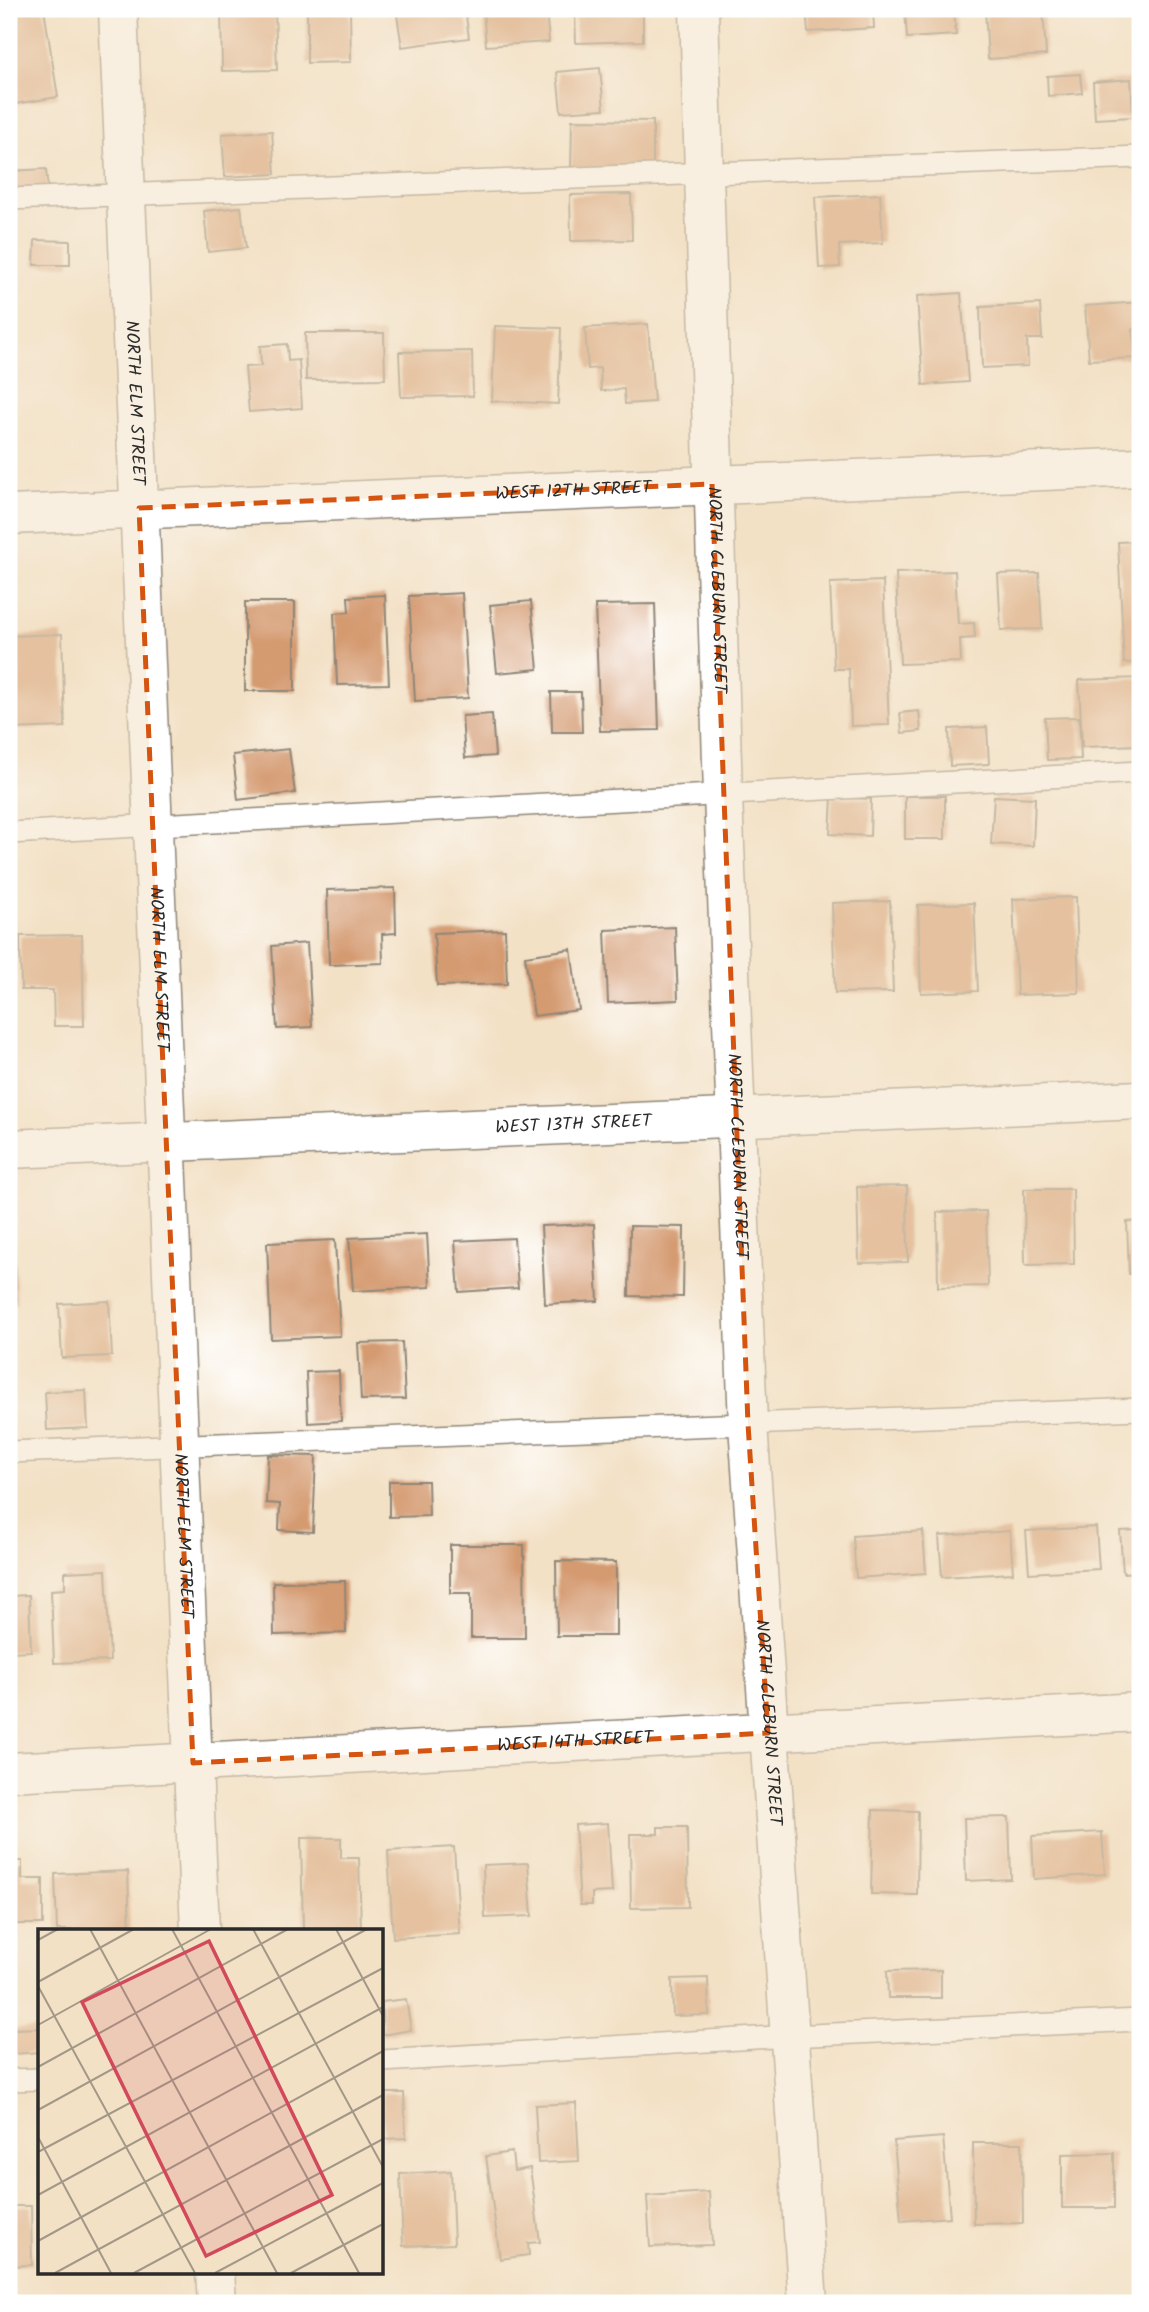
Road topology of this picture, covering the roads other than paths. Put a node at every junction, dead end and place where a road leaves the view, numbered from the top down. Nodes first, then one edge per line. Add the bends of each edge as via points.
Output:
1 (118, 9) edge
2 (699, 9) edge
3 (1140, 157) edge
4 (703, 173) junction
5 (126, 194) junction
6 (9, 200) edge
7 (1140, 467) edge
8 (712, 484) junction
9 (139, 508) junction
10 (9, 515) edge
11 (1140, 772) edge
12 (723, 795) junction
13 (153, 826) junction
14 (9, 833) edge
15 (1140, 1100) edge
16 (736, 1117) junction
17 (166, 1141) junction
18 (9, 1149) edge
19 (1140, 1409) edge
20 (748, 1424) junction
21 (180, 1446) junction
22 (9, 1452) edge
23 (1140, 1712) edge
24 (768, 1733) junction
25 (193, 1763) junction
26 (9, 1772) edge
27 (200, 1929) edge
28 (1140, 2020) edge
29 (789, 2036) junction
30 (383, 2061) edge
31 (38, 2079) edge
32 (9, 2081) edge
33 (215, 2274) edge
34 (217, 2303) edge
35 (808, 2303) edge

1 - 5 street, NORTH ELM STREET
2 - 4 street, NORTH CLEBURN STREET
3 - 4 lane
4 - 5 lane
4 - 8 street, NORTH CLEBURN STREET
5 - 6 lane
5 - 9 street, NORTH ELM STREET
7 - 8 street, WEST 12TH STREET
8 - 9 street, WEST 12TH STREET
8 - 12 street, NORTH CLEBURN STREET
9 - 10 street, WEST 12TH STREET
9 - 13 street, NORTH ELM STREET
11 - 12 lane
12 - 13 lane
12 - 16 street, NORTH CLEBURN STREET
13 - 14 lane
13 - 17 street, NORTH ELM STREET
15 - 16 street, WEST 13TH STREET
16 - 17 street, WEST 13TH STREET
16 - 20 street, NORTH CLEBURN STREET
17 - 18 street, WEST 13TH STREET
17 - 21 street, NORTH ELM STREET
19 - 20 lane
20 - 21 lane
20 - 24 street, NORTH CLEBURN STREET
21 - 22 lane
21 - 25 street, NORTH ELM STREET
23 - 24 street, WEST 14TH STREET
24 - 25 street, WEST 14TH STREET
24 - 29 street, NORTH CLEBURN STREET
25 - 26 street, WEST 14TH STREET
25 - 27 street, NORTH ELM STREET
28 - 29 lane
29 - 30 lane
29 - 35 street, NORTH CLEBURN STREET
31 - 32 lane
33 - 34 street

